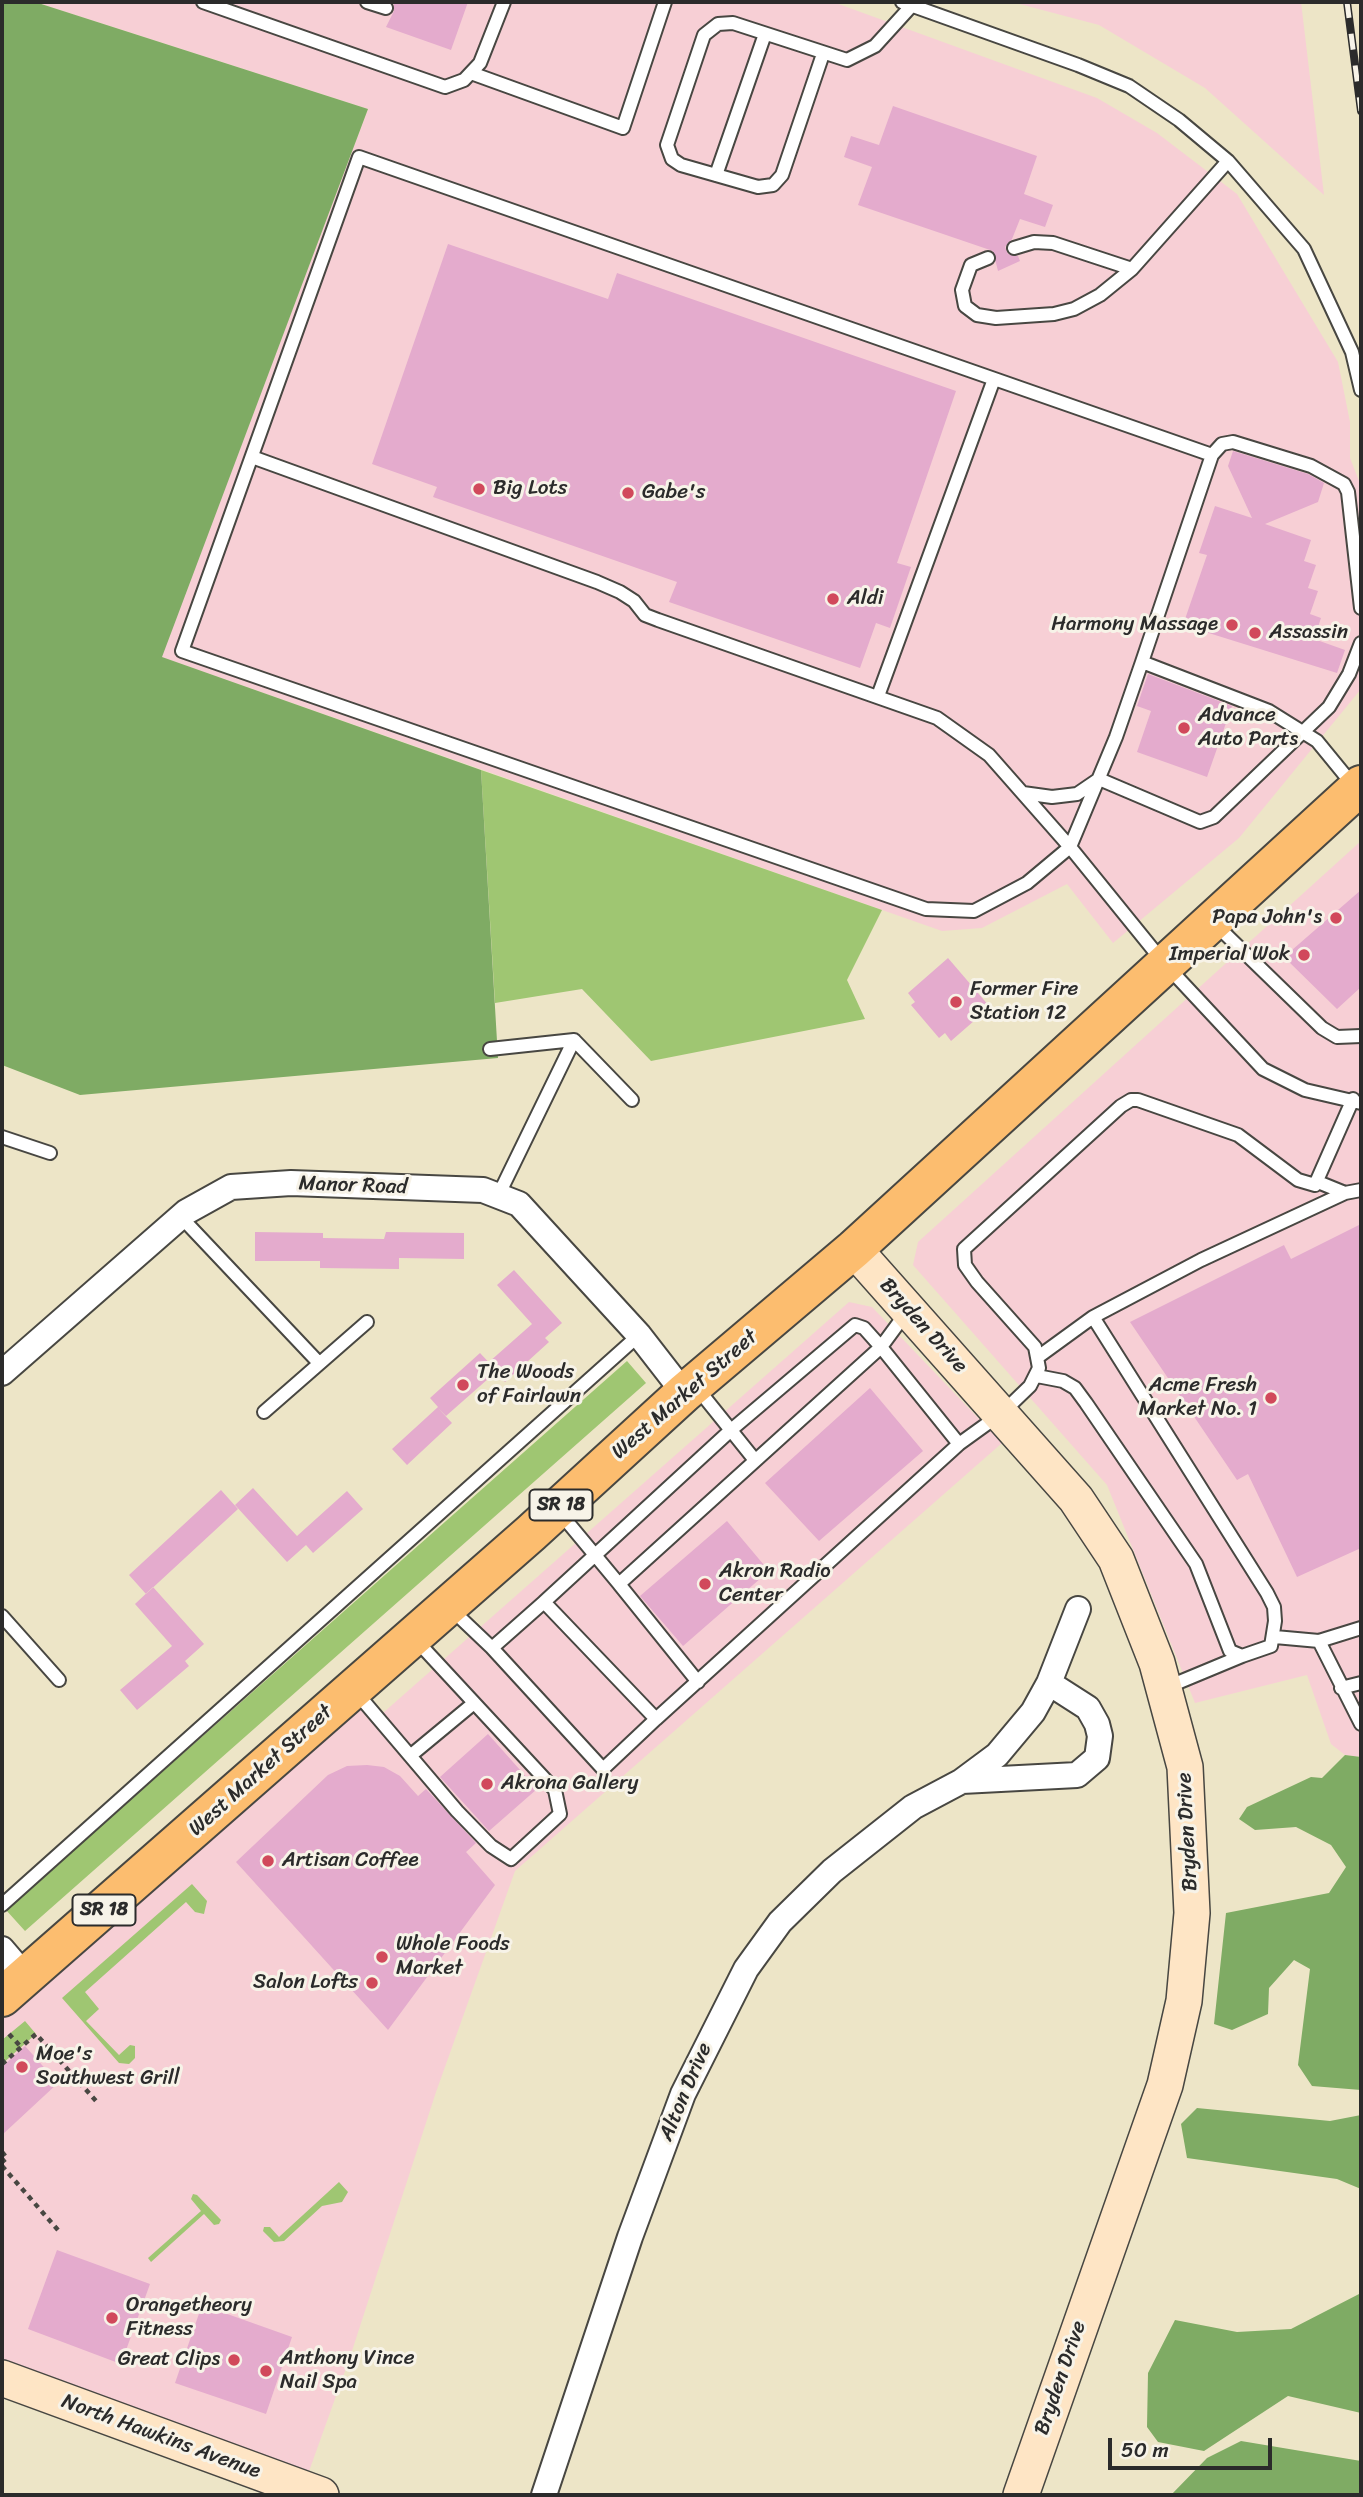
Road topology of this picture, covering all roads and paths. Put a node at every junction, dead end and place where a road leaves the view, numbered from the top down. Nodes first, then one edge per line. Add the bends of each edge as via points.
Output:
1 (203, 2) edge
2 (367, 2) edge
3 (503, 2) edge
4 (665, 2) edge
5 (909, 3) edge
6 (386, 8) dead end
7 (765, 34) junction
8 (823, 54) junction
9 (471, 73) junction
10 (1228, 161) junction
11 (716, 175) junction
12 (1014, 248) dead end
13 (988, 258) dead end
14 (1132, 269) junction
15 (994, 379) junction
16 (1361, 390) edge
17 (1212, 456) junction
18 (252, 457) junction
19 (1361, 608) edge
20 (1361, 643) edge
21 (1142, 662) junction
22 (878, 696) junction
23 (1303, 732) junction
24 (1098, 779) junction
25 (1359, 787) edge
26 (1023, 793) junction
27 (1070, 847) junction
28 (1211, 920) junction
29 (1164, 962) junction
30 (1361, 1036) edge
31 (574, 1040) junction
32 (490, 1049) dead end
33 (632, 1100) dead end
34 (1357, 1101) edge
35 (2, 1137) edge
36 (50, 1153) dead end
37 (1318, 1182) junction
38 (1361, 1190) edge
39 (1345, 1194) junction
40 (498, 1196) junction
41 (181, 1217) junction
42 (854, 1249) junction
43 (909, 1310) junction
44 (1093, 1317) junction
45 (367, 1322) dead end
46 (639, 1335) junction
47 (881, 1348) junction
48 (1038, 1357) junction
49 (5, 1363) edge
50 (319, 1363) junction
51 (1037, 1376) junction
52 (689, 1388) junction
53 (264, 1412) dead end
54 (1002, 1413) junction
55 (731, 1430) junction
56 (960, 1444) junction
57 (754, 1459) junction
58 (557, 1509) junction
59 (594, 1554) junction
60 (619, 1584) junction
61 (544, 1602) junction
62 (447, 1605) junction
63 (1078, 1609) dead end
64 (2, 1616) edge
65 (1361, 1628) edge
66 (412, 1636) junction
67 (1275, 1637) junction
68 (1319, 1642) junction
69 (492, 1648) junction
70 (1242, 1656) junction
71 (59, 1680) dead end
72 (698, 1682) junction
73 (1049, 1683) junction
74 (1361, 1683) edge
75 (352, 1688) junction
76 (1165, 1688) junction
77 (1341, 1688) junction
78 (474, 1703) junction
79 (656, 1720) junction
80 (1361, 1724) edge
81 (410, 1756) junction
82 (962, 1782) junction
83 (2, 1905) edge
84 (10, 1975) edge
85 (9, 2034) dead end
86 (21, 2047) junction
87 (2, 2064) edge
88 (96, 2101) dead end
89 (2, 2151) edge
90 (2, 2164) edge
91 (58, 2230) dead end
92 (2, 2378) edge
93 (321, 2495) edge
94 (544, 2495) edge
95 (1021, 2495) edge

1 - 9 lane via 445,87
2 - 6 lane
3 - 9 lane via 480,63
4 - 9 lane via 623,128
5 - 8 lane via 875,46 847,60
5 - 10 lane via 1129,86
7 - 8 lane
7 - 11 lane
7 - 11 lane via 733,23 718,24 704,35 667,145 672,159 681,165
8 - 11 lane via 782,175 773,185 758,187
10 - 14 lane
10 - 16 lane via 1304,249 1352,352
12 - 14 lane via 1053,243
13 - 14 lane via 971,265 962,290 965,306 977,315 996,318 1074,309
15 - 17 lane
15 - 18 lane via 359,157
15 - 22 lane
17 - 19 lane via 1222,444 1233,442 1311,466 1344,484
17 - 21 lane
18 - 22 lane via 597,582 621,592 645,615 658,620
18 - 27 lane via 182,651 926,909 974,911 1027,883
20 - 23 lane via 1340,690
21 - 23 lane via 1269,710
21 - 24 lane
22 - 26 lane via 937,718 967,737
23 - 24 lane via 1214,817 1200,822
23 - 25 lane
24 - 26 lane via 1077,794
24 - 27 lane
25 - 28 main road, West Market Street / SR 18
26 - 27 lane
27 - 29 lane
28 - 29 main road, West Market Street / SR 18
28 - 30 lane via 1322,1028 1337,1037
29 - 34 lane via 1263,1069 1305,1090
29 - 42 main road, West Market Street / SR 18
31 - 32 lane
31 - 33 lane
31 - 40 lane
34 - 37 lane
35 - 36 lane
37 - 39 lane
37 - 48 lane via 1310,1185 1298,1180 1238,1135 1131,1100 964,1249 965,1265
38 - 39 lane
39 - 44 lane via 1201,1260
40 - 41 street, Manor Road via 483,1191 255,1185 231,1187
40 - 46 street, Manor Road via 519,1204
41 - 49 street, Manor Road
41 - 50 lane
42 - 43 street, Bryden Drive
42 - 52 main road, West Market Street / SR 18
43 - 47 lane
43 - 54 street, Bryden Drive
44 - 48 lane
44 - 67 lane via 1267,1593 1274,1606
45 - 50 lane
46 - 52 street, Manor Road
46 - 83 lane
47 - 55 lane via 864,1328 855,1325
47 - 56 lane
47 - 57 lane
48 - 51 lane
50 - 53 lane
51 - 54 lane
51 - 70 lane via 1063,1381 1086,1403 1196,1564 1226,1644
52 - 55 lane
52 - 58 main road, West Market Street / SR 18
54 - 56 lane
54 - 76 street, Bryden Drive via 1076,1499 1116,1559
55 - 57 lane
55 - 59 lane
56 - 72 lane
57 - 60 lane
58 - 59 lane
58 - 62 main road, West Market Street / SR 18
59 - 60 lane
59 - 61 lane
60 - 72 lane
61 - 69 lane
61 - 79 lane
62 - 66 main road, West Market Street / SR 18
62 - 69 lane
63 - 73 street
64 - 71 lane
65 - 68 lane
66 - 75 main road, West Market Street / SR 18
66 - 78 lane
67 - 68 lane
67 - 70 lane via 1271,1646
68 - 77 lane
69 - 79 lane via 603,1769
70 - 76 lane
72 - 79 lane
73 - 82 street, Alton Drive via 1033,1712 998,1755
73 - 82 street, Alton Drive via 1088,1708 1100,1736 1097,1758 1077,1775
74 - 77 lane
75 - 81 lane
75 - 84 main road, West Market Street / SR 18 via 181,1843
76 - 95 street, Bryden Drive via 1185,1767 1189,1826 1192,1913 1184,2001 1165,2085
77 - 80 lane
78 - 81 lane
78 - 81 lane via 555,1790 560,1814 512,1859 491,1846
82 - 94 street, Alton Drive via 913,1807 832,1871 780,1922 746,1969 712,2032 670,2128
85 - 86 path
86 - 87 path
86 - 88 path via 36,2034
89 - 90 path via 7,2158
90 - 91 path
92 - 93 street, North Hawkins Avenue

